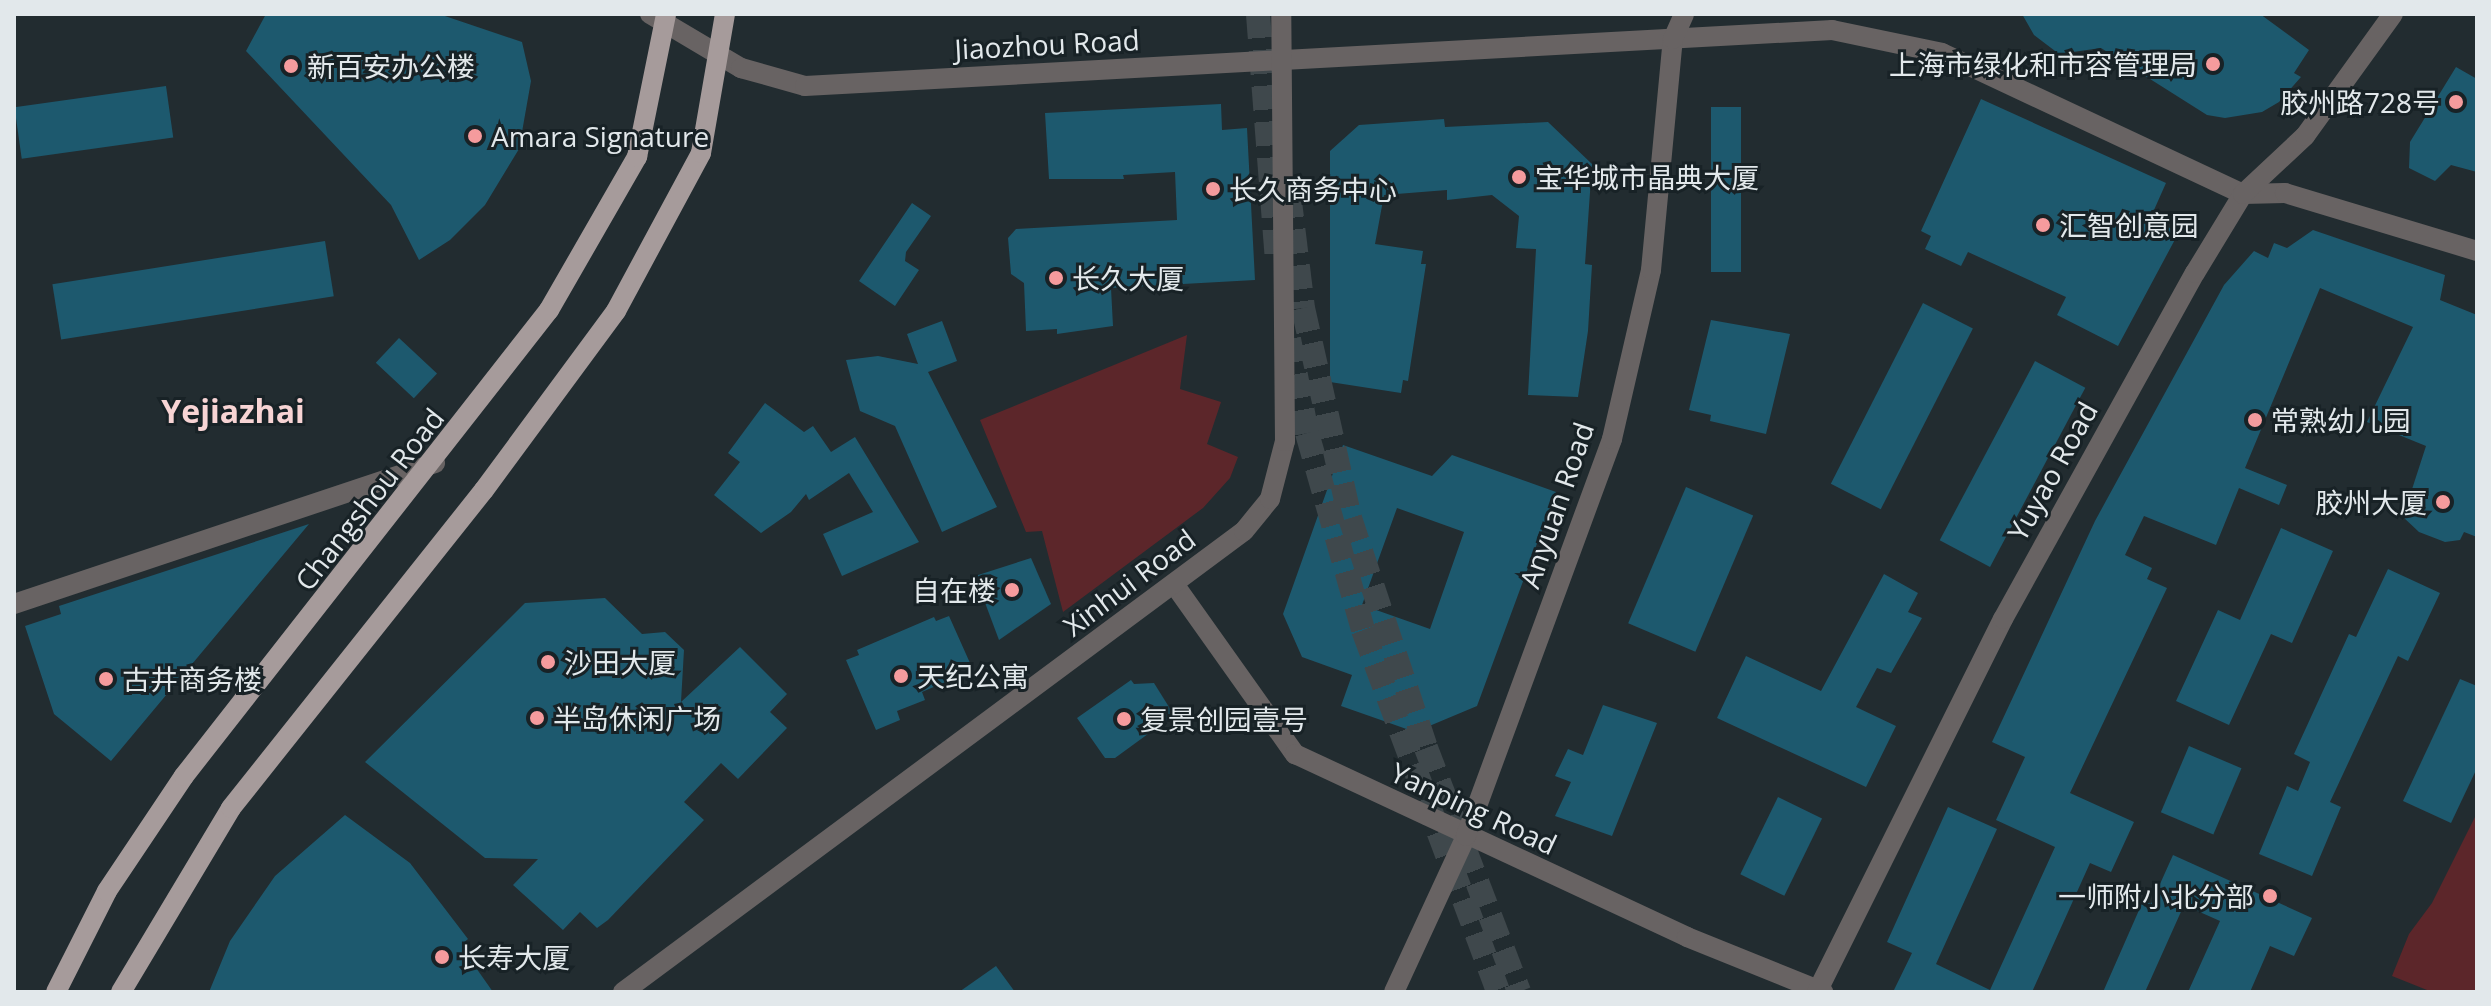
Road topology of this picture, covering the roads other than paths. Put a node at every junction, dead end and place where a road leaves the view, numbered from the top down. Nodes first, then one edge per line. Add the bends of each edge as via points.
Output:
1 (725, 14) edge
2 (1281, 14) edge
3 (1684, 14) edge
4 (2393, 14) edge
5 (661, 17) edge
6 (1673, 39) junction
7 (719, 57) junction
8 (1281, 59) junction
9 (2243, 194) junction
10 (2477, 251) edge
11 (435, 463) junction
12 (1174, 584) junction
13 (14, 604) edge
14 (1466, 836) junction
15 (1819, 991) edge
16 (56, 992) edge
17 (121, 992) edge
18 (623, 992) edge
19 (1394, 992) edge

1 - 7 main road
2 - 8 street, Xinhui Road
3 - 6 street, Anyuan Road
4 - 9 street, Yuyao Road via 2305,136
5 - 7 street, Jiaozhou Road
5 - 11 main road, Changshou Road via 637,157 549,310
6 - 8 street, Jiaozhou Road
6 - 9 street, Jiaozhou Road via 1832,30 1942,53
6 - 14 street, Anyuan Road via 1651,270 1612,439
7 - 8 street, Jiaozhou Road via 766,79 805,86
7 - 17 main road via 701,153 616,311 484,490 231,808
8 - 12 street, Xinhui Road via 1286,313 1282,468 1270,499 1244,531
9 - 10 street, Jiaozhou Road via 2285,193
9 - 15 street, Yuyao Road via 2013,600
11 - 13 street
11 - 16 main road, Changshou Road via 184,776 107,891
12 - 14 street, Yanping Road via 1295,754
12 - 18 street, Xinhui Road
14 - 15 street, Yanping Road
14 - 19 street, Anyuan Road

